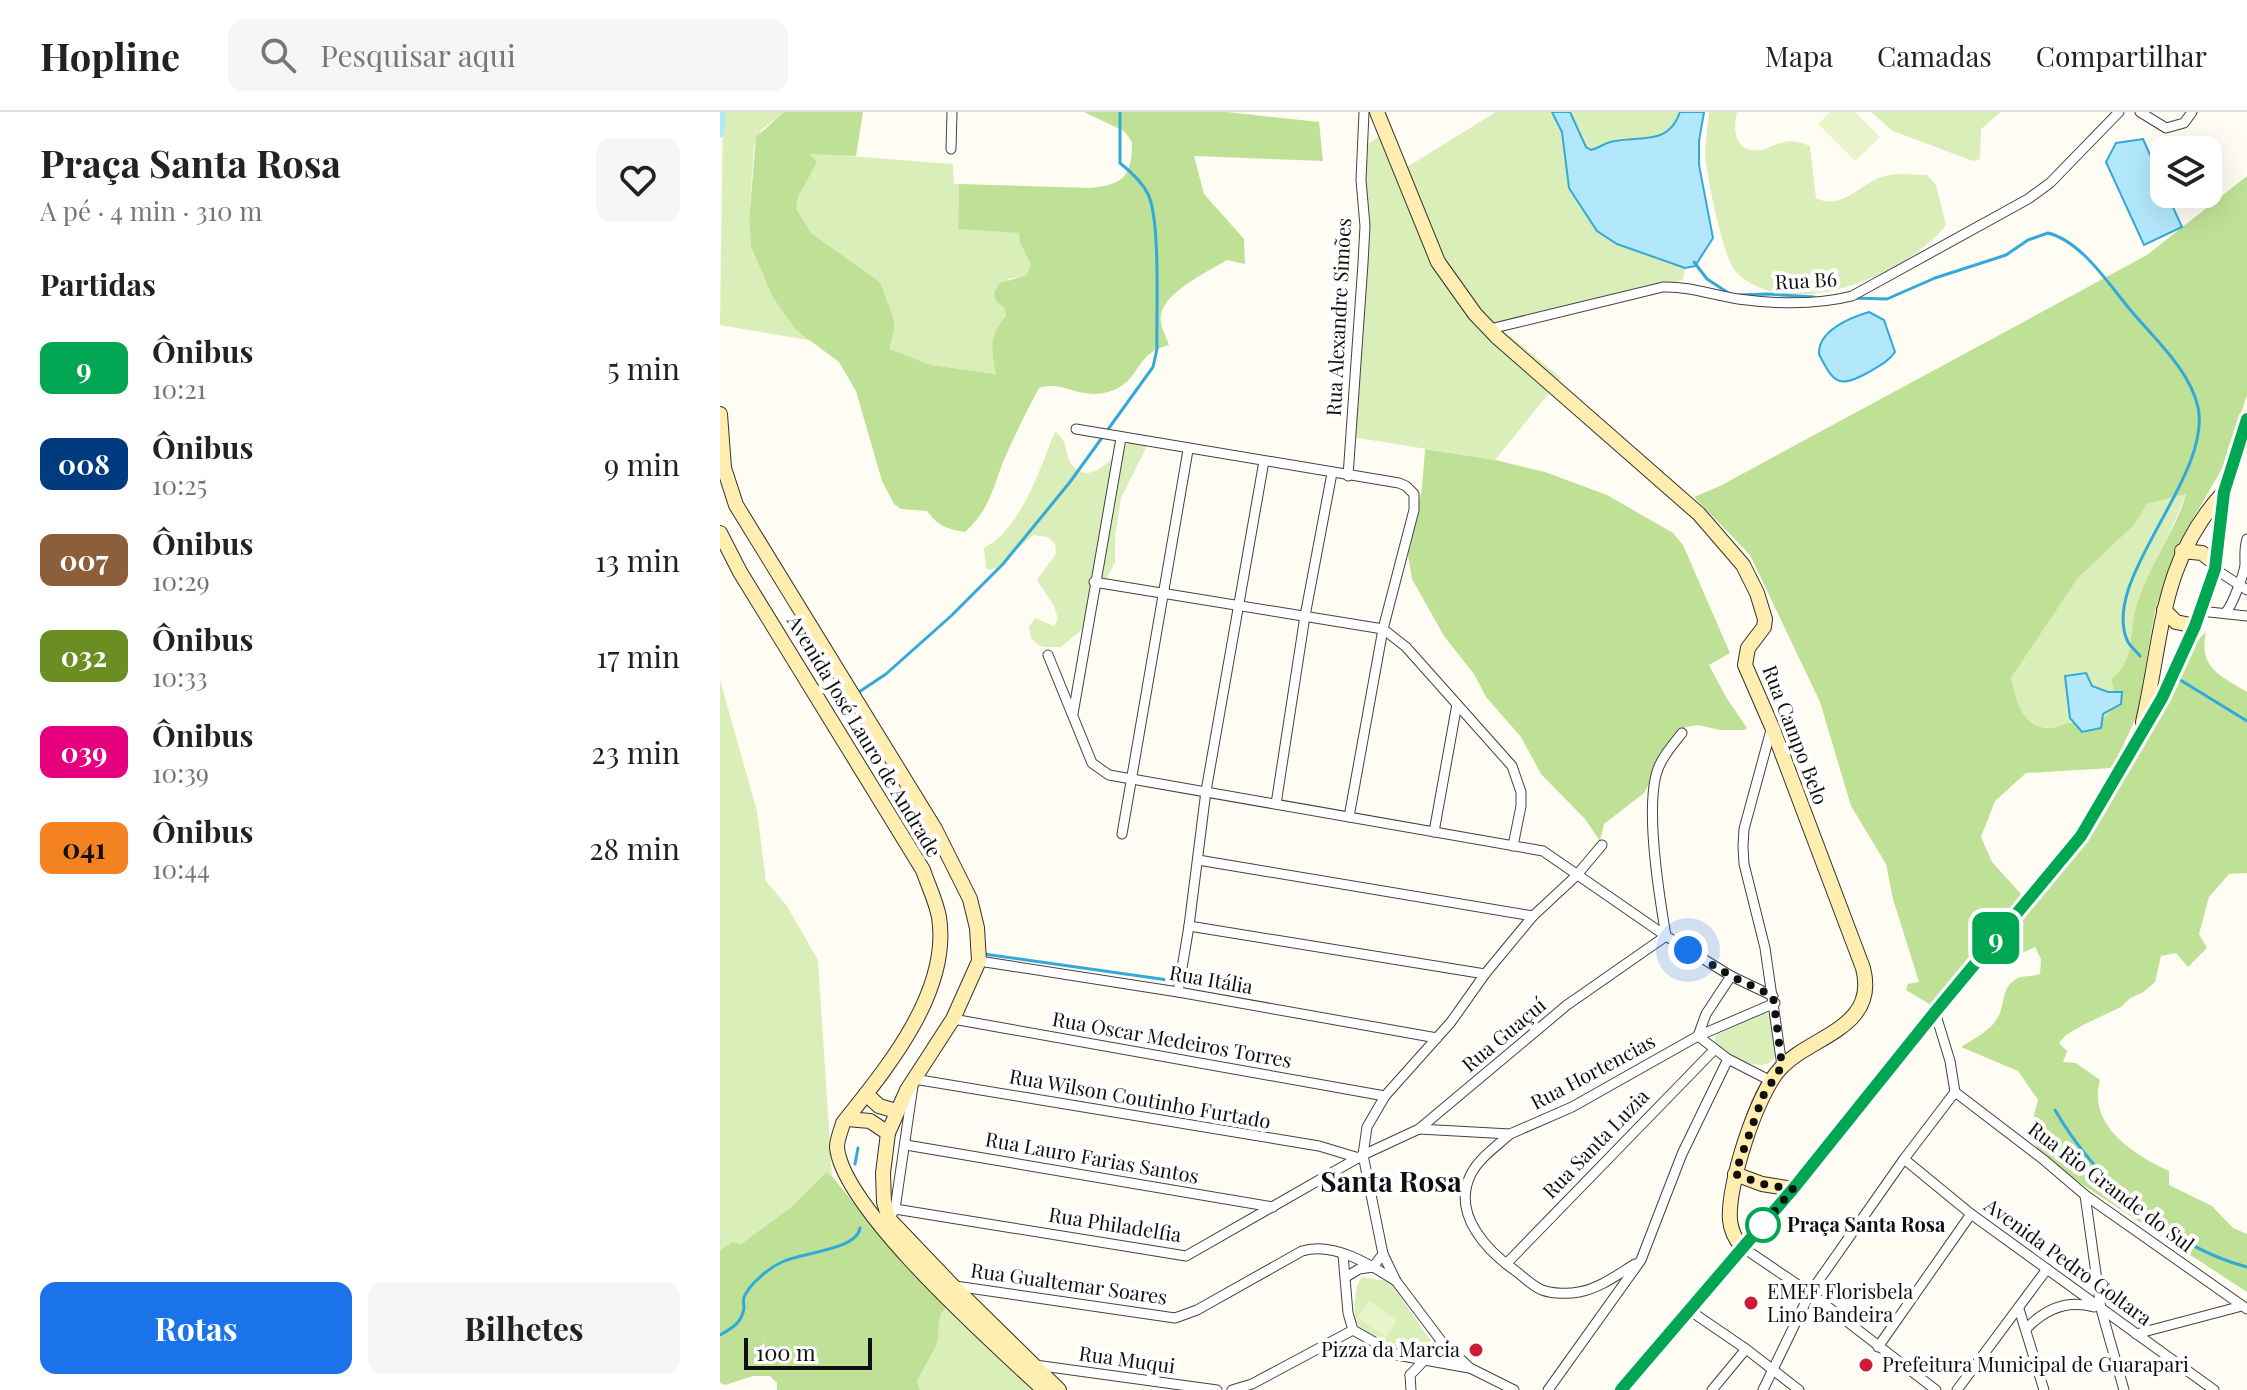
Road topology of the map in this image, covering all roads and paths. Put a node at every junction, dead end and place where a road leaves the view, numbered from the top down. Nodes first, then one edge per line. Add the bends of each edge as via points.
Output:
1 (952, 112) edge
2 (1364, 112) edge
3 (1377, 112) edge
4 (2119, 112) edge
5 (2140, 112) edge
6 (2192, 112) edge
7 (951, 149) dead end
8 (1490, 329) junction
9 (720, 401) edge
10 (720, 412) edge
11 (2247, 418) edge
12 (1076, 429) dead end
13 (1121, 438) junction
14 (1188, 450) junction
15 (1264, 461) junction
16 (1332, 473) junction
17 (1348, 476) junction
18 (2224, 492) junction
19 (720, 533) edge
20 (2247, 539) edge
21 (2182, 551) junction
22 (2216, 566) junction
23 (1094, 582) junction
24 (2237, 585) junction
25 (2247, 590) edge
26 (1163, 593) junction
27 (1240, 605) junction
28 (2164, 610) junction
29 (2200, 611) junction
30 (2226, 612) junction
31 (1305, 616) junction
32 (2247, 616) edge
33 (2195, 626) junction
34 (1383, 629) junction
35 (1048, 655) dead end
36 (1457, 704) junction
37 (1073, 715) junction
38 (1772, 727) junction
39 (1682, 733) dead end
40 (2139, 738) junction
41 (1132, 779) junction
42 (1206, 791) junction
43 (1276, 804) junction
44 (1349, 817) junction
45 (1434, 832) junction
46 (1122, 834) dead end
47 (1602, 845) dead end
48 (1513, 846) junction
49 (1198, 860) junction
50 (1576, 876) junction
51 (1533, 916) junction
52 (1189, 926) junction
53 (1666, 936) junction
54 (979, 955) junction
55 (1485, 974) junction
56 (1731, 976) junction
57 (1178, 992) junction
58 (1774, 1000) junction
59 (1935, 1012) junction
60 (953, 1019) junction
61 (1698, 1036) junction
62 (1437, 1038) junction
63 (1714, 1050) junction
64 (1728, 1059) junction
65 (1782, 1066) junction
66 (914, 1079) junction
67 (1771, 1081) junction
68 (1955, 1092) junction
69 (866, 1094) junction
70 (1385, 1096) junction
71 (896, 1111) junction
72 (847, 1119) junction
73 (1419, 1129) junction
74 (888, 1133) junction
75 (1510, 1134) junction
76 (906, 1145) junction
77 (1361, 1157) junction
78 (1904, 1159) junction
79 (1735, 1174) junction
80 (1793, 1189) junction
81 (2085, 1195) junction
82 (1273, 1207) junction
83 (892, 1214) junction
84 (1971, 1214) junction
85 (1742, 1247) junction
86 (1383, 1254) junction
87 (1343, 1255) junction
88 (1641, 1260) junction
89 (1506, 1264) junction
90 (1373, 1267) junction
91 (2047, 1269) junction
92 (1346, 1277) junction
93 (1396, 1281) junction
94 (952, 1285) junction
95 (1810, 1293) junction
96 (2245, 1307) edge
97 (2019, 1309) junction
98 (2101, 1309) junction
99 (1689, 1310) junction
100 (2026, 1329) junction
101 (1353, 1330) junction
102 (2136, 1334) junction
103 (1442, 1342) junction
104 (1878, 1347) junction
105 (1746, 1349) junction
106 (1397, 1355) junction
107 (1426, 1359) junction
108 (1031, 1365) junction
109 (1470, 1368) junction
110 (1772, 1370) junction
111 (1410, 1375) junction
112 (1044, 1390) edge
113 (1059, 1390) edge
114 (1217, 1390) edge
115 (1232, 1390) edge
116 (1411, 1390) edge
117 (1514, 1390) edge
118 (1548, 1390) edge
119 (1621, 1390) edge
120 (1712, 1390) edge
121 (1763, 1390) edge
122 (1799, 1390) edge
123 (1936, 1390) edge
124 (1957, 1390) edge
125 (2044, 1390) edge
126 (2124, 1390) edge
127 (2214, 1390) edge

1 - 7 street
2 - 17 street, Rua Alexandre Simões via 1364,238
3 - 8 street, Rua Campo Belo via 1438,262
4 - 8 street, Rua B6 via 2028,199 1852,296 1773,301 1663,287
5 - 6 street via 2166,128 2184,123
8 - 38 street, Rua Campo Belo via 1699,514 1743,565 1765,619 1748,648 1745,665
9 - 10 street, Avenida José Lauro de Andrade
10 - 54 street, Avenida José Lauro de Andrade via 724,468 736,505 935,829 970,899
11 - 18 street
12 - 13 street
13 - 14 street
13 - 23 street
14 - 15 street
14 - 26 street
15 - 16 street
15 - 27 street
16 - 17 street
16 - 31 street
17 - 34 street via 1399,483 1414,494
18 - 21 street
18 - 22 street
19 - 69 street, Avenida José Lauro de Andrade via 923,870 939,916 937,960 919,1018
20 - 24 street
21 - 22 street via 2202,553
21 - 28 street
22 - 24 street
22 - 29 street
23 - 26 street
23 - 37 street
24 - 25 street
24 - 30 street
26 - 27 street
26 - 41 street
27 - 31 street
27 - 42 street
28 - 33 street via 2176,622
28 - 40 street
29 - 30 street
29 - 33 street
30 - 32 street
31 - 34 street
31 - 43 street
33 - 40 street
34 - 36 street
34 - 44 street
35 - 37 street
36 - 45 street
36 - 48 street via 1512,766 1521,792
37 - 41 street via 1092,763 1109,775
38 - 58 street via 1743,846
38 - 65 street, Rua Campo Belo via 1866,980 1852,1017
39 - 53 street via 1656,775 1654,799
40 - 59 street via 2081,836
41 - 42 street
41 - 46 street
42 - 43 street
42 - 49 street
43 - 44 street
44 - 45 street
45 - 48 street
47 - 50 street
48 - 50 street via 1543,851
49 - 51 street
49 - 52 street
50 - 51 street
50 - 53 street
51 - 55 street
52 - 55 street
52 - 57 street
53 - 56 street
53 - 73 street, Rua Guaçuí via 1567,1005
54 - 57 street, Rua Itália
54 - 60 street
55 - 62 street
56 - 58 street
56 - 61 street
57 - 62 street, Rua Itália
58 - 61 street, Rua Hortencias
58 - 65 street
59 - 68 street
59 - 80 street
60 - 66 street
60 - 70 street, Rua Oscar Medeiros Torres
61 - 63 street
61 - 75 street, Rua Hortencias via 1572,1107
62 - 70 street
63 - 64 street
63 - 89 street, Rua Santa Luzia
64 - 67 street
64 - 88 street via 1682,1154
65 - 67 street, Rua Campo Belo
66 - 71 street
66 - 76 street
66 - 77 street, Rua Wilson Coutinho Furtado
67 - 79 street, Rua Campo Belo
68 - 78 street
68 - 81 street, Rua Rio Grande do Sul
69 - 71 street via 879,1106
69 - 72 street, Avenida José Lauro de Andrade
70 - 77 street via 1367,1127
71 - 74 street
72 - 74 street via 870,1121
72 - 112 street, Avenida José Lauro de Andrade via 837,1148 852,1186 890,1239
73 - 75 street, Rua Hortencias
73 - 77 street, Rua Guaçuí
74 - 83 street via 884,1202
75 - 89 street via 1482,1159 1466,1193 1476,1233
76 - 82 street, Rua Lauro Farias Santos
76 - 83 street
77 - 82 street, Rua Philadelfia
77 - 86 street
78 - 84 street, Avenida Pedro Goltara
78 - 95 street
79 - 80 street
79 - 85 street, Rua Campo Belo via 1730,1217
80 - 85 street
81 - 96 street, Rua Rio Grande do Sul
81 - 98 street
82 - 83 street, Rua Philadelfia via 1186,1256
83 - 94 street
84 - 91 street, Avenida Pedro Goltara
84 - 104 street
85 - 95 street
85 - 99 street
86 - 90 street
86 - 93 street
87 - 90 street, Rua Gualtemar Soares
87 - 92 street
87 - 94 street, Rua Gualtemar Soares via 1321,1247 1302,1251 1175,1318
88 - 89 street via 1601,1285 1578,1292 1541,1290
88 - 118 street
90 - 92 street
90 - 93 street, Rua Gualtemar Soares
91 - 97 street
91 - 98 street, Avenida Pedro Goltara
92 - 101 street
93 - 103 street
94 - 108 street
95 - 104 street
95 - 110 street
96 - 102 street
97 - 100 street
97 - 124 street
98 - 100 street via 2076,1304 2051,1309
98 - 102 street, Avenida Pedro Goltara
98 - 126 street
99 - 105 street
99 - 119 street
100 - 125 street
101 - 106 street
101 - 115 street
102 - 127 street, Avenida Pedro Goltara
103 - 107 street
103 - 109 street
104 - 123 street
105 - 110 street
105 - 120 street
106 - 107 street
106 - 111 street
107 - 109 street
107 - 111 street
108 - 113 street
108 - 114 street, Rua Muqui
109 - 117 street
110 - 121 street
110 - 122 street
111 - 116 street

